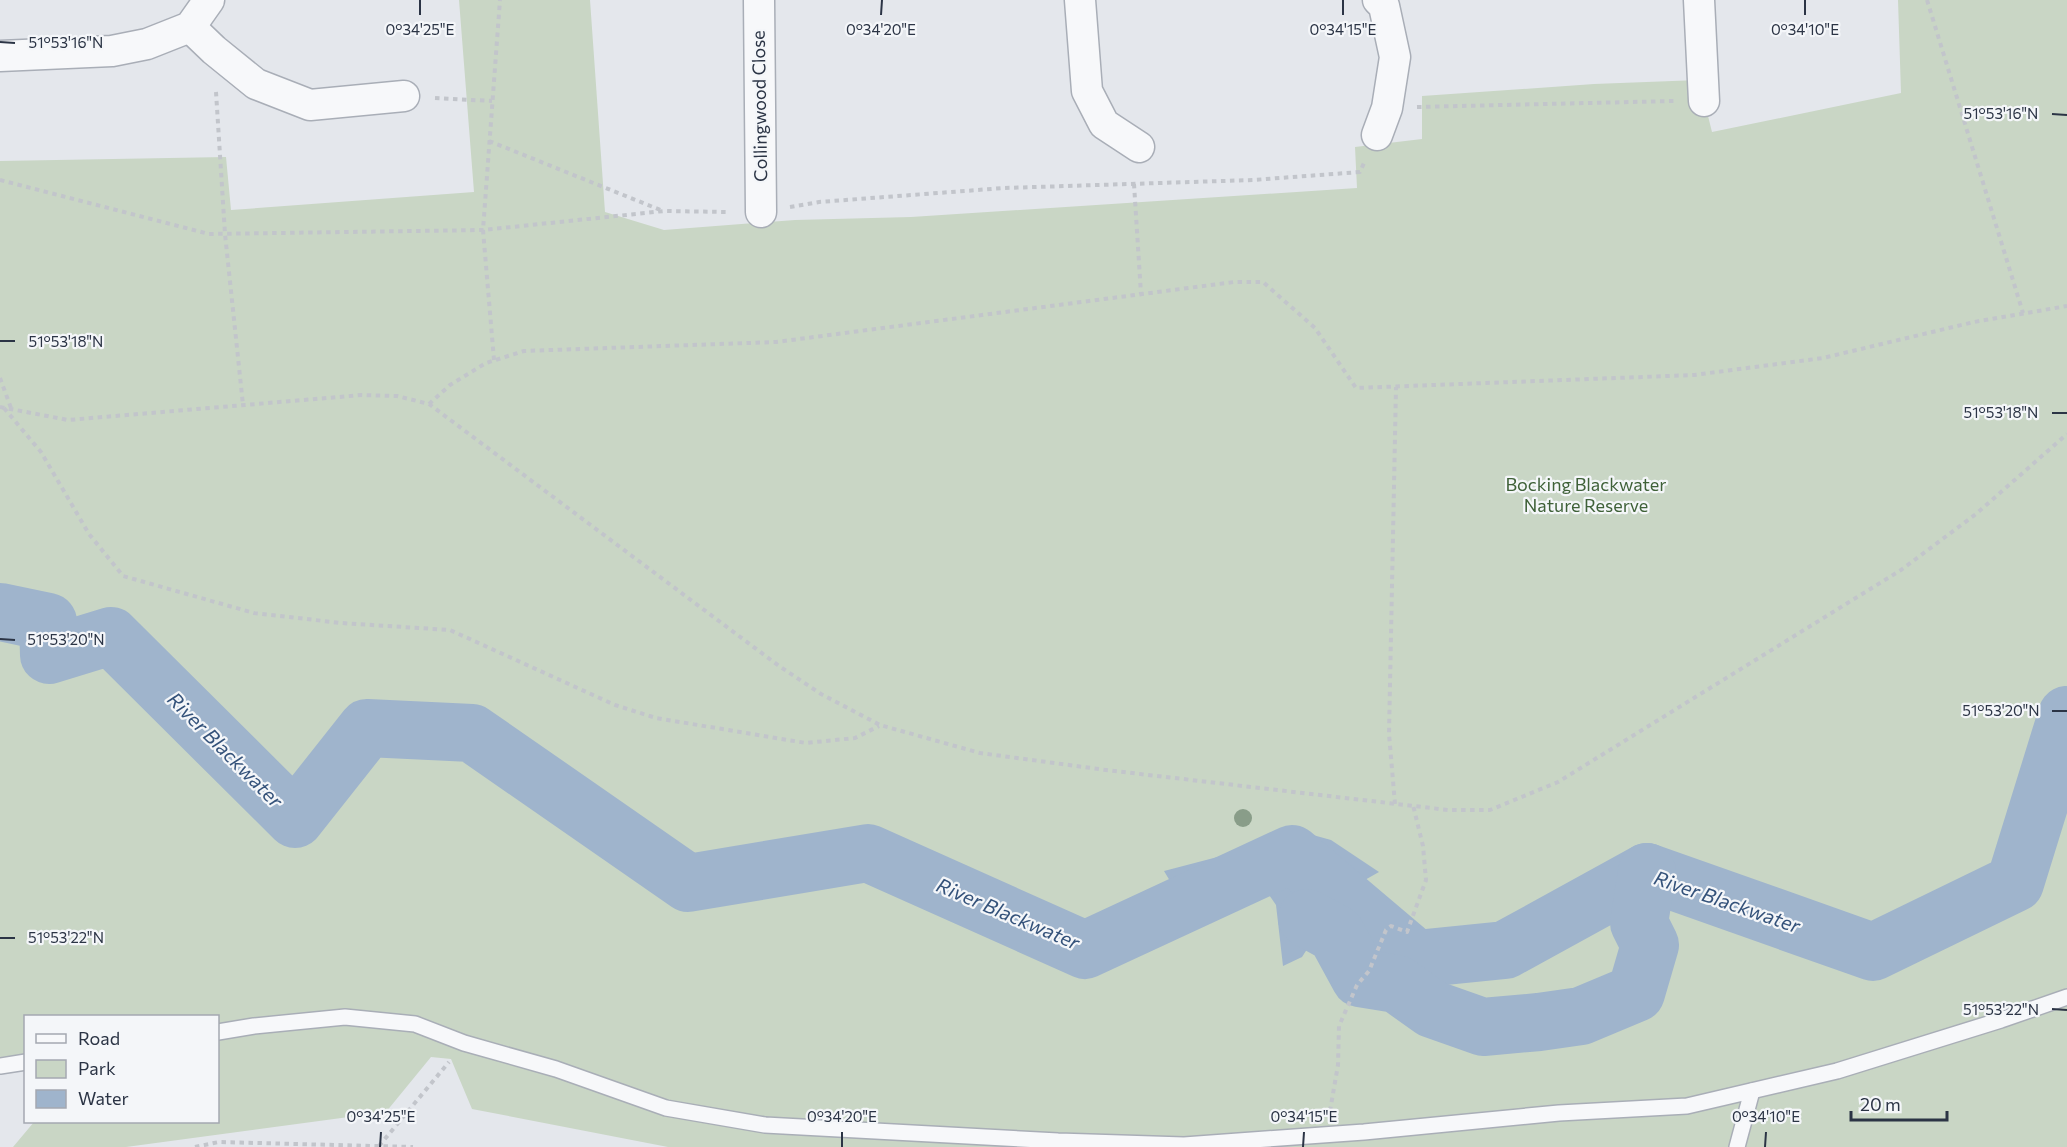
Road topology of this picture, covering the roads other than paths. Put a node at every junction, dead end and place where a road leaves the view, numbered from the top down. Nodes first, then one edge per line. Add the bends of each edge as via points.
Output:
1 (210, 0) edge
2 (759, 0) edge
3 (1080, 0) edge
4 (1378, 0) edge
5 (1699, 0) edge
6 (190, 27) junction
7 (0, 57) edge
8 (404, 96) road end
9 (1704, 100) road end
10 (1382, 121) road end
11 (1139, 147) road end
12 (761, 212) road end
13 (2067, 997) edge
14 (219, 1032) edge
15 (24, 1062) edge
16 (0, 1066) edge
17 (1752, 1091) junction
18 (1737, 1147) edge

1 - 6 street
2 - 12 street, Collingwood Close
3 - 11 street via 1087,91 1104,124
4 - 10 street via 1384,6 1395,57
5 - 9 street
6 - 7 street via 147,44 112,51
6 - 8 street via 255,84 310,105
13 - 17 lane via 1837,1071
14 - 17 lane via 345,1017 415,1024 666,1108 765,1125 1058,1141 1184,1145 1688,1106
15 - 16 lane
17 - 18 lane

